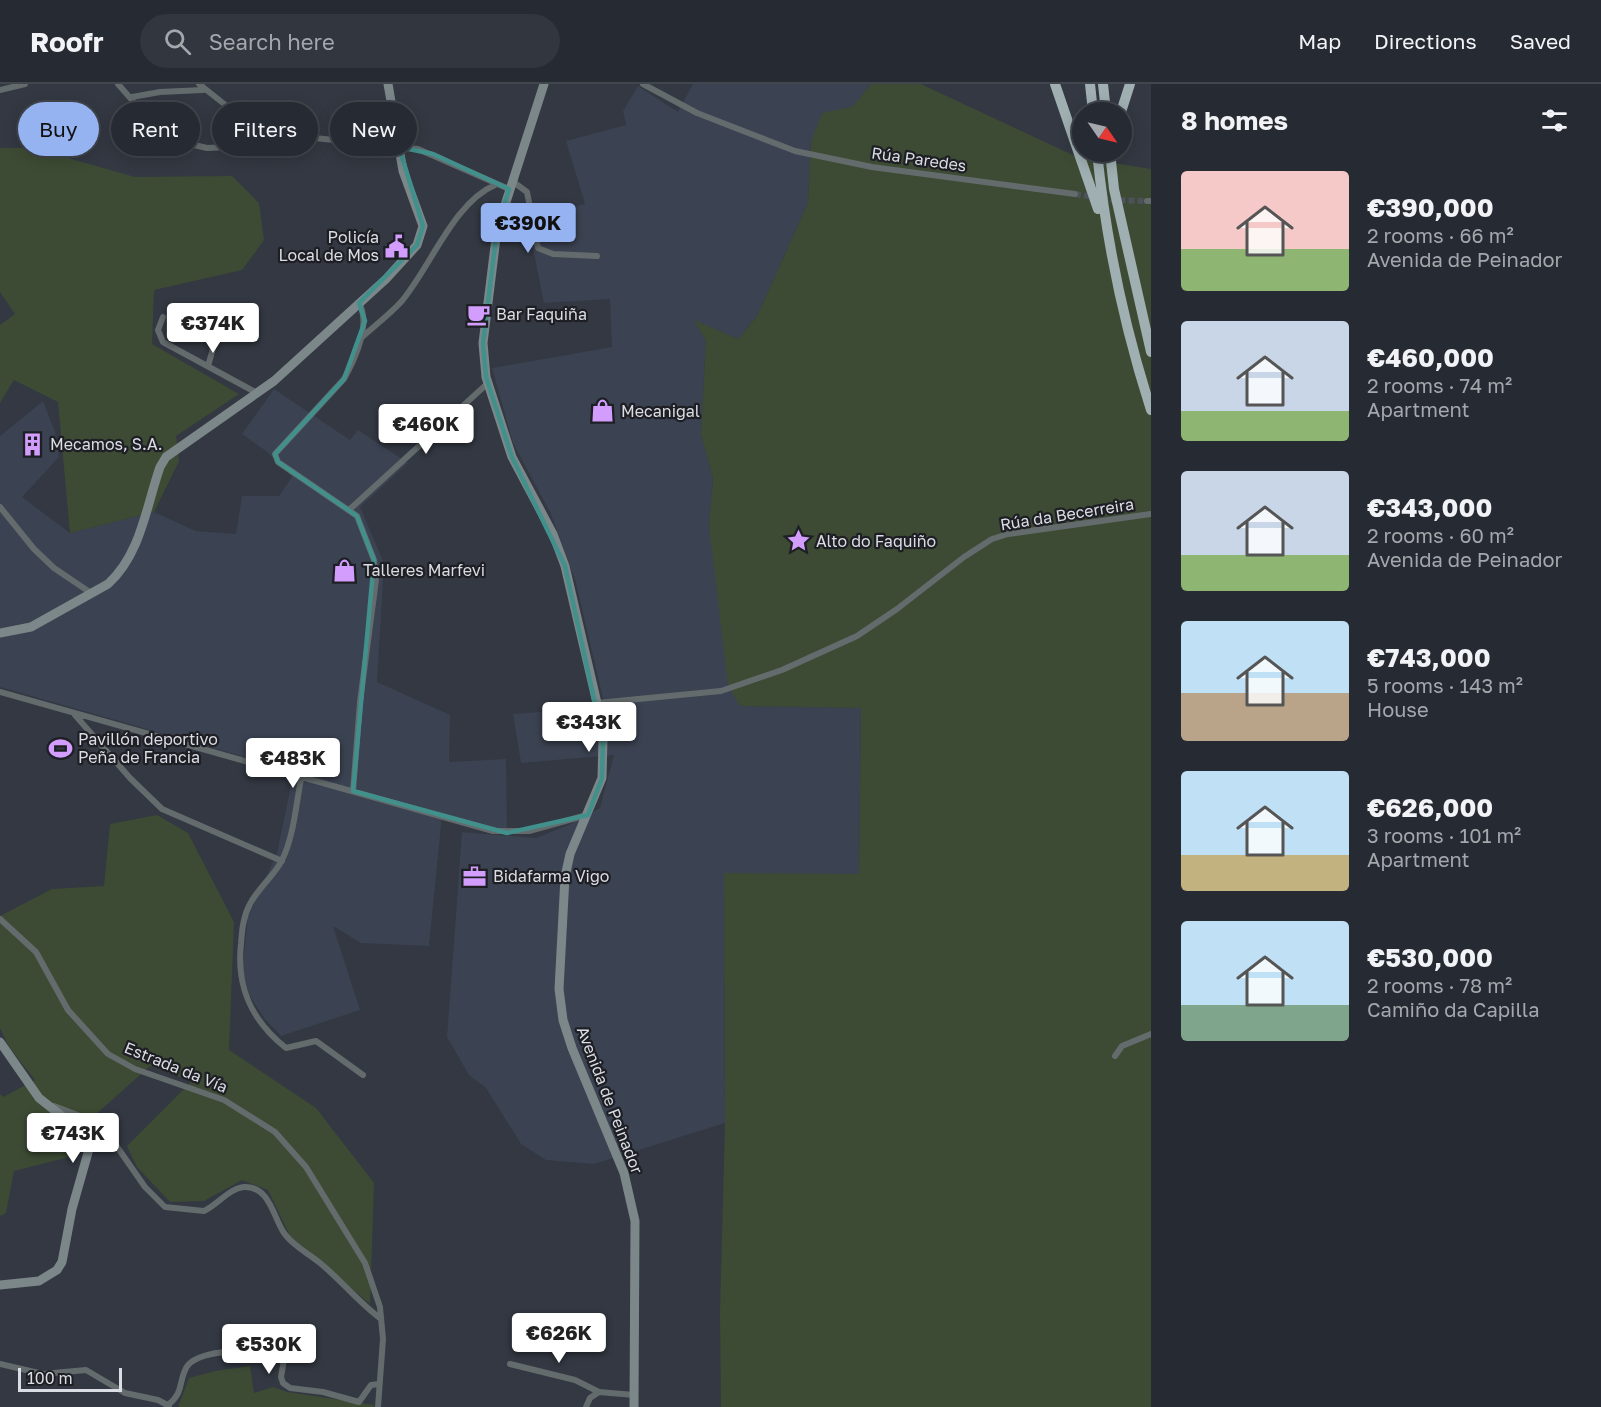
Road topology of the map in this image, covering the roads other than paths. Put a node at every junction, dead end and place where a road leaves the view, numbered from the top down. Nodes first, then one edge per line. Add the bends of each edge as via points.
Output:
1 (25, 84) edge
2 (118, 84) edge
3 (388, 84) edge
4 (544, 84) edge
5 (643, 84) edge
6 (1055, 84) edge
7 (1090, 84) edge
8 (1103, 84) edge
9 (1131, 84) edge
10 (201, 87) edge
11 (0, 90) edge
12 (132, 97) junction
13 (221, 102) edge
14 (391, 102) edge
15 (1092, 102) edge
16 (1105, 102) edge
17 (1125, 102) edge
18 (212, 146) edge
19 (417, 149) edge
20 (401, 156) edge
21 (1098, 162) edge
22 (1111, 162) edge
23 (1116, 162) edge
24 (495, 185) junction
25 (510, 185) junction
26 (1114, 189) junction
27 (1075, 194) tunnel mouth
28 (1108, 238) junction
29 (597, 256) dead end
30 (359, 303) junction
31 (163, 317) dead end
32 (216, 338) dead end
33 (359, 339) junction
34 (1151, 352) edge
35 (208, 366) junction
36 (488, 383) junction
37 (258, 393) junction
38 (1151, 410) edge
39 (0, 507) edge
40 (349, 510) junction
41 (1151, 514) edge
42 (91, 593) junction
43 (0, 633) edge
44 (0, 692) edge
45 (597, 703) junction
46 (75, 715) junction
47 (301, 779) junction
48 (354, 791) junction
49 (588, 814) junction
50 (282, 861) junction
51 (0, 918) edge
52 (1151, 1034) edge
53 (0, 1042) edge
54 (1115, 1056) dead end
55 (363, 1075) dead end
56 (46, 1104) junction
57 (0, 1284) edge
58 (381, 1319) junction
59 (0, 1364) edge
60 (510, 1364) dead end
61 (379, 1384) junction
62 (599, 1392) junction
63 (634, 1395) junction
64 (168, 1406) edge
65 (378, 1407) edge
66 (586, 1407) edge
67 (633, 1407) edge

1 - 11 street
2 - 12 street
3 - 14 street
4 - 25 street, Avenida de Peinador
5 - 27 street, Rúa Paredes via 697,113 795,151 872,167
6 - 28 highway
7 - 15 highway
8 - 16 highway
9 - 17 highway
10 - 12 street
10 - 13 street
12 - 18 street via 152,123 169,135 198,146
19 - 24 street
20 - 30 street via 421,217 420,236 407,258
21 - 28 highway
22 - 26 highway
23 - 26 highway
24 - 25 street
24 - 33 street via 480,191 400,302
25 - 29 street via 527,192 538,248 553,254
25 - 36 street, Avenida de Peinador via 497,230 487,303 483,343
26 - 34 highway
28 - 38 highway via 1124,317
30 - 33 street via 364,321
30 - 37 street
31 - 35 street via 158,330 163,342
32 - 35 street
33 - 40 street via 344,380 275,454 278,462
35 - 37 street
36 - 40 street
36 - 45 street, Avenida de Peinador via 512,457 554,534 565,566
37 - 42 street via 166,457 140,535 126,563 108,584
39 - 42 street via 47,561
40 - 48 street via 357,516 374,560 376,580 360,702
41 - 45 street, Rúa da Becerreira via 992,539 857,636 782,670 722,691
42 - 43 street via 31,627
44 - 46 street
45 - 49 street, Avenida de Peinador via 603,740 602,778
46 - 47 street
46 - 50 street via 162,809
47 - 48 street
47 - 50 street
48 - 49 street via 507,833 529,831
49 - 63 street, Avenida de Peinador via 570,854 565,877 562,1020 624,1173 635,1221
50 - 55 street via 249,905 243,922 240,969 250,1008 260,1024 286,1048 316,1041
51 - 58 street, Estrada da Vía via 36,952 68,1010 108,1054 135,1069 224,1100 275,1132 306,1167 365,1263
52 - 54 street via 1122,1046
53 - 56 street
56 - 57 street via 87,1140 88,1159 72,1209 62,1262 39,1281
56 - 58 street via 104,1128 165,1207 204,1211 236,1189 245,1187 261,1193 286,1236
58 - 61 street, Estrada da Vía
59 - 64 street via 43,1374 86,1370 125,1393
60 - 62 street via 574,1380
61 - 64 street via 371,1385 358,1402 290,1388 281,1377 285,1354 279,1351 216,1352 186,1368 180,1392
61 - 65 street, Estrada da Vía
62 - 63 street
62 - 66 street
63 - 67 street, Avenida de Peinador

